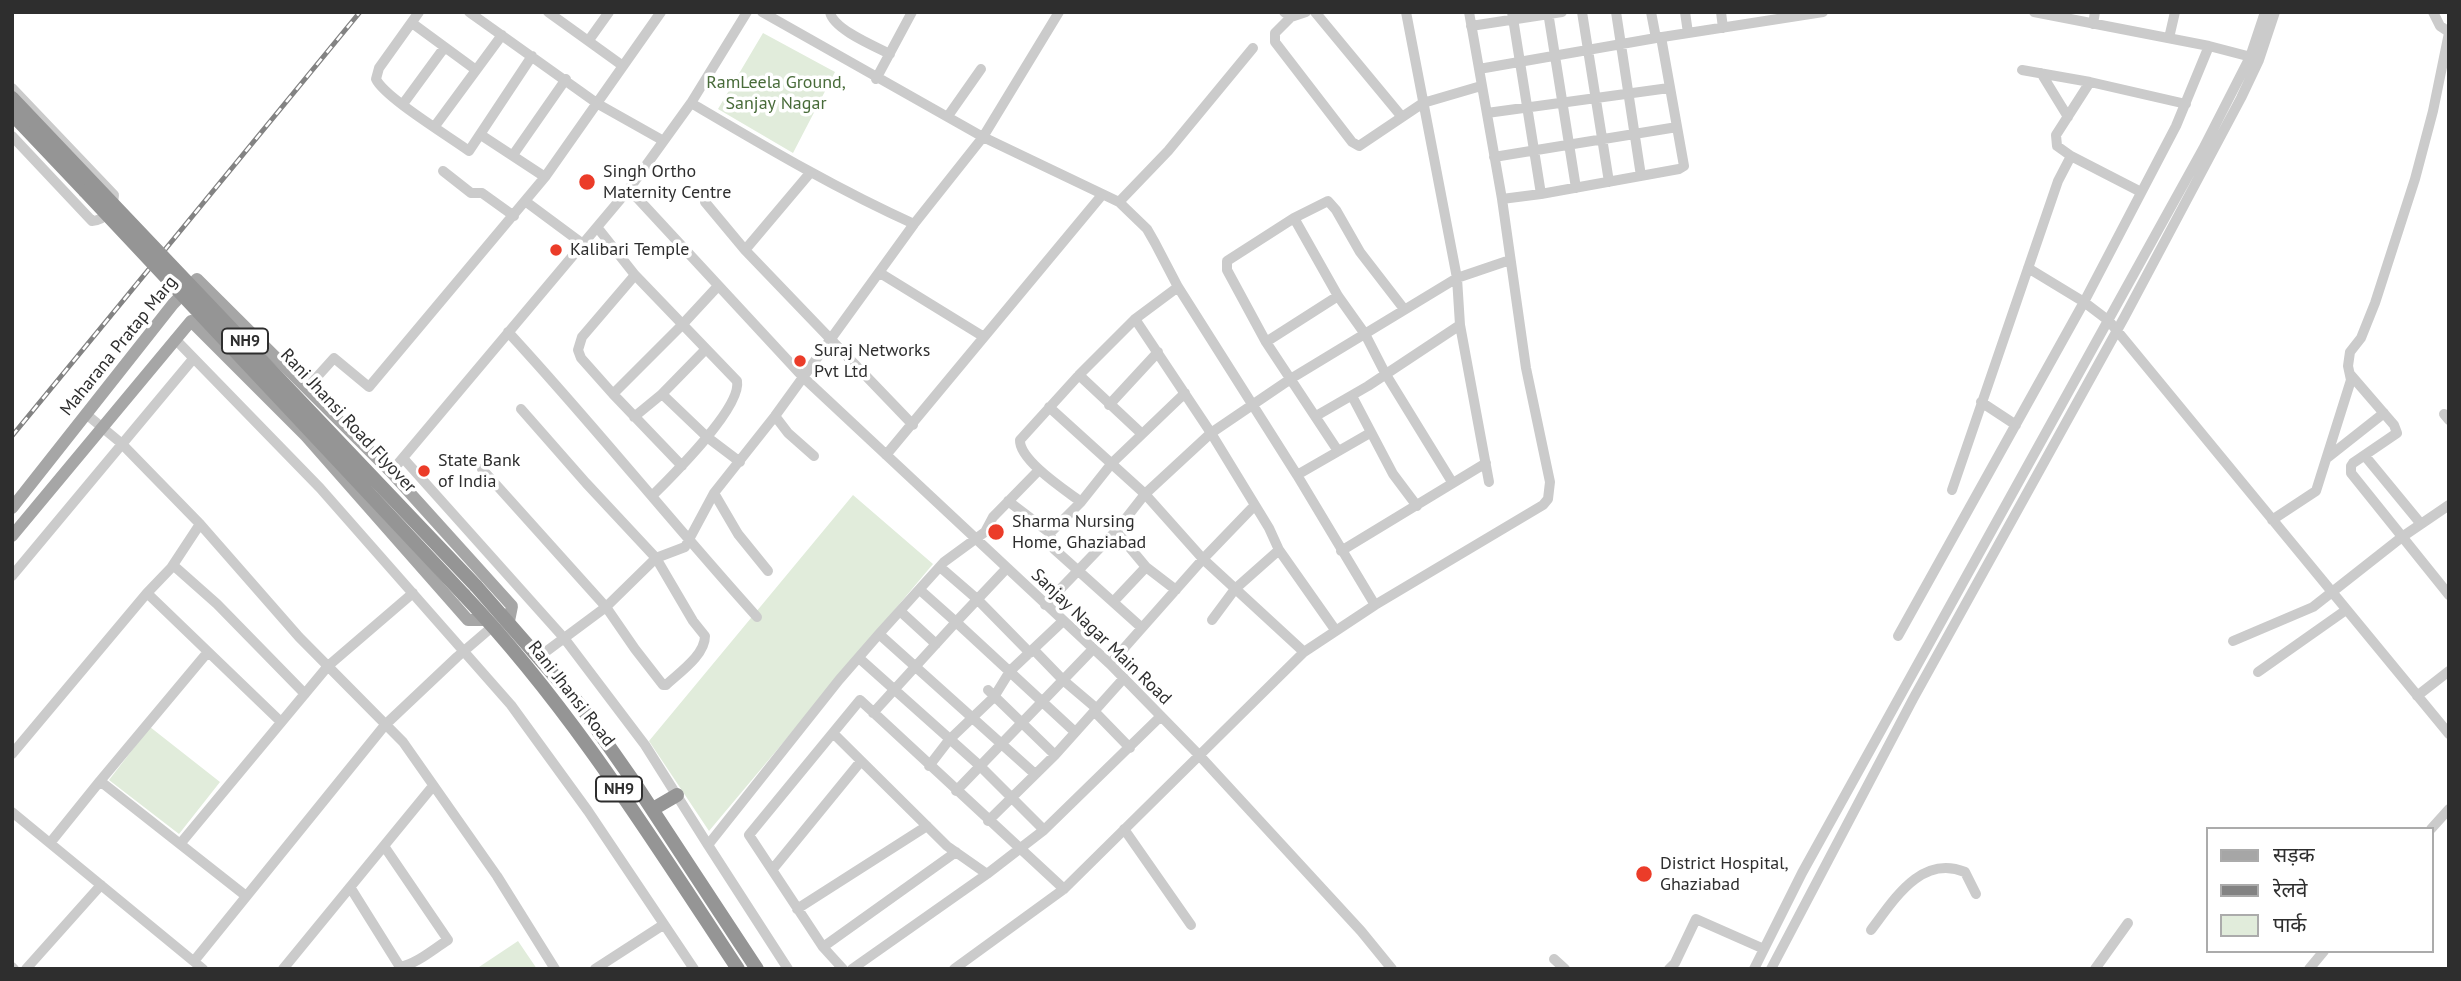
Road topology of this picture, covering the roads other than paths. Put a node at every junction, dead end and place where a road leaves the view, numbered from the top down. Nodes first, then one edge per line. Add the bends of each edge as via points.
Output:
1 (419, 12) edge
2 (469, 12) edge
3 (548, 12) edge
4 (609, 12) edge
5 (661, 12) edge
6 (747, 12) edge
7 (762, 12) edge
8 (830, 12) edge
9 (912, 12) edge
10 (1059, 12) edge
11 (1306, 12) edge
12 (1315, 12) edge
13 (1406, 12) edge
14 (1469, 12) edge
15 (1562, 12) edge
16 (1582, 12) edge
17 (1616, 12) edge
18 (1651, 12) edge
19 (1685, 12) edge
20 (1721, 12) edge
21 (1823, 12) edge
22 (2095, 12) edge
23 (2175, 12) edge
24 (2264, 12) edge
25 (2275, 12) edge
26 (2433, 12) edge
27 (1548, 13) edge
28 (2039, 13) edge
29 (1287, 14) edge
30 (1788, 16) edge
31 (1512, 17) edge
32 (1756, 17) edge
33 (412, 23) junction
34 (2093, 24) junction
35 (1471, 26) junction
36 (1723, 28) junction
37 (2449, 32) edge
38 (1688, 33) junction
39 (502, 35) junction
40 (1658, 38) junction
41 (2169, 38) junction
42 (589, 40) junction
43 (1621, 44) junction
44 (2209, 46) junction
45 (444, 48) junction
46 (1253, 48) dead end
47 (1589, 51) junction
48 (890, 54) junction
49 (532, 56) junction
50 (1554, 57) junction
51 (2254, 58) junction
52 (1520, 64) junction
53 (623, 66) junction
54 (981, 69) dead end
55 (1479, 69) junction
56 (475, 70) junction
57 (2022, 70) dead end
58 (2041, 73) junction
59 (566, 79) junction
60 (876, 79) junction
61 (2090, 82) junction
62 (1481, 86) junction
63 (12, 88) edge
64 (1669, 88) junction
65 (1629, 93) junction
66 (12, 98) edge
67 (1596, 98) junction
68 (598, 103) junction
69 (691, 103) junction
70 (1423, 103) junction
71 (1562, 103) junction
72 (403, 104) junction
73 (2186, 104) junction
74 (1527, 107) junction
75 (1487, 113) junction
76 (12, 114) edge
77 (948, 116) junction
78 (1402, 117) junction
79 (2068, 117) junction
80 (435, 127) junction
81 (1677, 127) junction
82 (1635, 134) junction
83 (481, 135) junction
84 (12, 136) edge
85 (982, 137) junction
86 (1602, 139) junction
87 (662, 140) junction
88 (1568, 145) junction
89 (1534, 151) junction
90 (513, 155) junction
91 (2071, 156) junction
92 (1494, 157) junction
93 (443, 171) dead end
94 (810, 173) junction
95 (1641, 176) junction
96 (545, 177) junction
97 (1609, 182) junction
98 (1576, 188) junction
99 (629, 189) junction
100 (2141, 192) junction
101 (1541, 194) junction
102 (1102, 195) junction
103 (1502, 199) junction
104 (525, 201) junction
105 (705, 202) dead end
106 (1119, 202) junction
107 (514, 216) junction
108 (1294, 218) junction
109 (914, 224) junction
110 (597, 227) junction
111 (583, 244) junction
112 (745, 250) junction
113 (1510, 260) junction
114 (2028, 268) junction
115 (880, 273) junction
116 (635, 275) junction
117 (1457, 278) junction
118 (718, 286) junction
119 (1178, 288) junction
120 (1338, 296) junction
121 (2084, 302) junction
122 (173, 304) junction
123 (1404, 309) junction
124 (1135, 318) junction
125 (191, 321) junction
126 (2109, 321) junction
127 (1460, 325) junction
128 (681, 326) junction
129 (2117, 330) junction
130 (508, 332) junction
131 (1365, 334) junction
132 (984, 337) junction
133 (175, 339) junction
134 (831, 341) junction
135 (1266, 342) junction
136 (705, 350) junction
137 (1158, 352) junction
138 (193, 359) junction
139 (1385, 373) junction
140 (2349, 374) junction
141 (1079, 375) junction
142 (804, 378) junction
143 (1292, 379) junction
144 (307, 388) junction
145 (1185, 393) junction
146 (612, 394) junction
147 (662, 394) junction
148 (1352, 396) junction
149 (1981, 402) junction
150 (1109, 405) junction
151 (1251, 406) junction
152 (1049, 407) junction
153 (521, 410) dead end
154 (86, 414) junction
155 (2384, 414) junction
156 (775, 416) junction
157 (1316, 416) junction
158 (634, 417) junction
159 (913, 425) junction
160 (2016, 425) junction
161 (102, 427) junction
162 (1211, 433) junction
163 (1370, 433) junction
164 (1142, 434) junction
165 (707, 437) junction
166 (121, 443) junction
167 (1338, 452) junction
168 (886, 455) junction
169 (814, 456) dead end
170 (2365, 456) junction
171 (403, 458) junction
172 (2326, 458) junction
173 (740, 462) junction
174 (1112, 463) junction
175 (1486, 463) junction
176 (682, 466) junction
177 (482, 469) dead end
178 (1039, 470) junction
179 (391, 472) junction
180 (1297, 475) junction
181 (1452, 482) junction
182 (1489, 482) dead end
183 (1952, 490) dead end
184 (714, 493) junction
185 (1145, 494) junction
186 (653, 495) junction
187 (1008, 501) junction
188 (1081, 502) junction
189 (1255, 505) junction
190 (2449, 505) edge
191 (1417, 506) junction
192 (12, 508) edge
193 (2272, 520) junction
194 (200, 524) junction
195 (2421, 524) junction
196 (1116, 531) junction
197 (1050, 533) junction
198 (12, 536) edge
199 (2402, 537) junction
200 (975, 540) junction
201 (688, 541) junction
202 (1279, 550) junction
203 (1341, 551) junction
204 (656, 558) junction
205 (1203, 559) junction
206 (173, 565) junction
207 (940, 567) junction
208 (1146, 567) junction
209 (1006, 569) junction
210 (1079, 569) junction
211 (768, 571) dead end
212 (12, 576) edge
213 (1235, 589) junction
214 (920, 590) junction
215 (1176, 590) junction
216 (2331, 592) junction
217 (147, 593) junction
218 (412, 593) junction
219 (2449, 596) edge
220 (977, 599) junction
221 (1114, 601) junction
222 (1045, 605) junction
223 (1375, 605) junction
224 (606, 607) junction
225 (2346, 610) junction
226 (900, 611) junction
227 (757, 617) dead end
228 (1212, 620) dead end
229 (509, 621) junction
230 (1063, 621) junction
231 (956, 622) junction
232 (489, 624) junction
233 (1142, 628) junction
234 (1336, 631) junction
235 (879, 634) junction
236 (1898, 636) dead end
237 (564, 638) junction
238 (2233, 641) dead end
239 (936, 644) junction
240 (1093, 649) junction
241 (1032, 651) junction
242 (463, 652) junction
243 (1304, 652) junction
244 (207, 653) junction
245 (540, 656) junction
246 (859, 658) junction
247 (1110, 664) junction
248 (916, 665) junction
249 (328, 666) junction
250 (1010, 671) junction
251 (2449, 671) edge
252 (2258, 672) dead end
253 (1124, 678) junction
254 (1063, 680) junction
255 (895, 690) junction
256 (991, 693) junction
257 (304, 694) junction
258 (2417, 696) junction
259 (1043, 701) junction
260 (1095, 710) junction
261 (873, 713) junction
262 (1161, 716) junction
263 (973, 718) junction
264 (281, 722) junction
265 (1021, 723) junction
266 (385, 724) junction
267 (1075, 732) junction
268 (833, 733) junction
269 (2449, 734) edge
270 (949, 740) junction
271 (1001, 745) junction
272 (1130, 748) junction
273 (12, 754) edge
274 (1198, 754) junction
275 (1055, 755) junction
276 (861, 761) junction
277 (929, 766) junction
278 (980, 766) junction
279 (1035, 774) junction
280 (100, 780) junction
281 (433, 786) junction
282 (957, 791) junction
283 (677, 795) junction
284 (1012, 797) junction
285 (653, 809) junction
286 (2449, 809) edge
287 (12, 812) edge
288 (988, 821) junction
289 (927, 826) junction
290 (2433, 827) edge
291 (1124, 829) junction
292 (1044, 830) junction
293 (50, 843) junction
294 (180, 844) junction
295 (708, 845) junction
296 (384, 846) junction
297 (1019, 850) junction
298 (956, 852) junction
299 (691, 868) junction
300 (772, 870) junction
301 (988, 874) junction
302 (677, 876) junction
303 (101, 885) junction
304 (350, 887) junction
305 (1064, 889) junction
306 (1976, 894) dead end
307 (246, 896) junction
308 (710, 896) junction
309 (696, 906) junction
310 (797, 909) junction
311 (2128, 923) dead end
312 (663, 925) junction
313 (1191, 925) dead end
314 (1871, 930) dead end
315 (823, 947) junction
316 (1764, 949) junction
317 (2322, 953) edge
318 (1555, 959) dead end
319 (194, 961) junction
320 (26, 969) edge
321 (203, 969) edge
322 (283, 969) edge
323 (555, 969) edge
324 (595, 969) edge
325 (694, 969) edge
326 (738, 969) edge
327 (757, 969) edge
328 (788, 969) edge
329 (844, 969) edge
330 (852, 969) edge
331 (954, 969) edge
332 (1392, 969) edge
333 (1565, 969) edge
334 (1669, 969) edge
335 (1754, 969) edge
336 (1771, 969) edge
337 (2095, 969) edge
338 (2309, 969) edge

1 - 33 street
2 - 39 street
3 - 42 street
4 - 42 street
5 - 53 street
6 - 69 street
7 - 60 street
8 - 48 street via 839,26
9 - 48 street
10 - 85 street
11 - 29 street
12 - 78 street
13 - 70 street
14 - 35 street
15 - 27 street
16 - 47 street
17 - 43 street
18 - 40 street
19 - 38 street
20 - 36 street
21 - 30 street
22 - 34 street
23 - 41 street
24 - 51 street
25 - 51 street
26 - 37 street
27 - 31 street
27 - 50 street
28 - 34 street
29 - 78 street via 1274,39 1352,142 1362,145
30 - 32 street
31 - 35 street
31 - 52 street
32 - 36 street
33 - 45 street
33 - 72 street via 376,73 378,84
34 - 41 street
35 - 55 street
36 - 38 street
37 - 140 street via 2415,179 2375,303 2350,352
38 - 40 street
39 - 49 street
39 - 56 street
40 - 43 street
40 - 64 street
41 - 44 street
42 - 53 street
43 - 47 street
43 - 65 street
44 - 51 street
44 - 73 street
45 - 56 street
45 - 72 street
46 - 106 street
47 - 50 street
47 - 67 street
48 - 60 street
49 - 59 street
49 - 83 street
50 - 52 street
50 - 71 street
51 - 126 street
51 - 129 street via 2241,98
52 - 55 street
52 - 74 street
53 - 68 street
54 - 77 street
55 - 62 street
56 - 80 street
57 - 58 street
58 - 61 street
58 - 79 street
59 - 68 street
59 - 90 street
60 - 77 street
61 - 73 street
61 - 79 street
62 - 70 street
62 - 75 street
63 - 84 street via 114,195 111,210 92,221
64 - 65 street
64 - 81 street
65 - 67 street
65 - 82 street
66 - 229 highway, Rani Jhansi Road Flyover / NH9, bridge
67 - 71 street
67 - 86 street
68 - 87 street
68 - 96 street
69 - 87 street
69 - 94 street
70 - 78 street
70 - 117 street
71 - 74 street
71 - 88 street
72 - 80 street
73 - 100 street
74 - 75 street
74 - 89 street
75 - 92 street
76 - 232 highway, Rani Jhansi Road Flyover / NH9, bridge
77 - 85 street
79 - 91 street via 2055,139
80 - 83 street via 469,151
81 - 82 street
81 - 95 street via 1684,166
82 - 86 street
82 - 95 street
83 - 90 street
85 - 102 street
85 - 109 street
86 - 88 street
86 - 97 street
87 - 99 street
88 - 89 street
88 - 98 street
89 - 92 street
89 - 101 street
90 - 96 street
91 - 100 street
91 - 114 street
92 - 103 street
93 - 107 street
94 - 109 street
94 - 112 street
95 - 97 street
96 - 104 street
97 - 98 street
98 - 101 street
99 - 110 street
99 - 118 street, Sanjay Nagar Main Road
100 - 121 street
101 - 103 street
102 - 106 street
102 - 132 street
103 - 113 street
104 - 107 street
104 - 111 street
105 - 112 street
106 - 119 street via 1147,229
107 - 144 street via 369,387 334,358
108 - 120 street
108 - 123 street via 1324,202 1332,204 1360,252
108 - 135 street via 1226,265
109 - 115 street
110 - 111 street
110 - 116 street
111 - 130 street
112 - 134 street
113 - 117 street
113 - 223 street via 1549,482 1548,499
114 - 121 street
114 - 149 street
115 - 132 street
115 - 134 street
116 - 128 street
116 - 146 street via 579,343 581,358
117 - 123 street
117 - 127 street
118 - 128 street
118 - 142 street, Sanjay Nagar Main Road
119 - 124 street
119 - 151 street
120 - 131 street
120 - 135 street
121 - 126 street
121 - 160 street
122 - 125 main road
122 - 144 main road, Maharana Pratap Marg via 197,279
122 - 154 main road, Maharana Pratap Marg
123 - 131 street
124 - 137 street
124 - 141 street
125 - 133 main road
125 - 232 main road via 306,436 468,620
126 - 129 street
126 - 316 street via 1985,539
127 - 139 street
127 - 175 street
128 - 136 street
128 - 146 street
129 - 193 street
129 - 336 street
130 - 171 street
130 - 186 street
131 - 139 street
131 - 143 street
132 - 159 street
133 - 138 street
133 - 161 main road
134 - 142 street
134 - 159 street
135 - 143 street
136 - 147 street
136 - 165 street via 731,374 738,388
137 - 145 street
137 - 150 street
138 - 166 street
138 - 218 street via 320,488
139 - 148 street
139 - 181 street
140 - 155 street
140 - 172 street via 2351,380
141 - 150 street
141 - 152 street
142 - 156 street
142 - 168 street, Sanjay Nagar Main Road
143 - 151 street
143 - 157 street
144 - 179 main road, Maharana Pratap Marg
145 - 162 street
145 - 164 street
146 - 158 street
147 - 158 street
147 - 165 street
148 - 157 street
148 - 163 street
149 - 160 street
149 - 183 street
150 - 164 street
151 - 162 street
151 - 180 street
152 - 174 street
152 - 178 street via 1020,440 1022,451
153 - 204 street
154 - 161 street
154 - 192 main road, Maharana Pratap Marg
155 - 170 street via 2397,433
155 - 172 street
156 - 169 street
156 - 173 street
157 - 167 street
158 - 176 street
159 - 168 street
160 - 236 street
161 - 166 street
161 - 198 main road
162 - 185 street
162 - 189 street
163 - 167 street
163 - 191 street
164 - 174 street
165 - 173 street
165 - 176 street
166 - 194 street
166 - 212 street
167 - 180 street
168 - 200 street, Sanjay Nagar Main Road
170 - 195 street
170 - 199 street via 2351,466 2351,473
171 - 179 street
171 - 237 street
172 - 193 street via 2316,491
173 - 184 street
174 - 185 street
174 - 188 street
175 - 181 street
175 - 182 street
176 - 186 street
177 - 224 street
178 - 187 street
178 - 188 street
179 - 229 main road, Maharana Pratap Marg via 512,606
180 - 203 street
181 - 191 street
184 - 201 street
184 - 211 street via 738,534
185 - 196 street
185 - 205 street
186 - 201 street
187 - 197 street
187 - 200 street
188 - 197 street
189 - 202 street
189 - 205 street
190 - 195 street
191 - 203 street
193 - 216 street
194 - 206 street
194 - 249 street
195 - 199 street
196 - 208 street
196 - 210 street
197 - 210 street via 1054,549
199 - 216 street
199 - 219 street
200 - 207 street
200 - 209 street, Sanjay Nagar Main Road
201 - 204 street via 685,547
201 - 227 street
202 - 213 street
202 - 234 street
203 - 223 street
204 - 224 street
204 - 224 street via 705,636 704,647 666,685
205 - 213 street
205 - 215 street
206 - 217 street
206 - 257 street
207 - 214 street
207 - 220 street
208 - 215 street
208 - 221 street
209 - 220 street
209 - 222 street, Sanjay Nagar Main Road
210 - 221 street
210 - 222 street
213 - 228 street
213 - 243 street
214 - 226 street
214 - 231 street
215 - 233 street
216 - 225 street
216 - 238 street via 2304,611
217 - 244 street
217 - 273 street
218 - 242 street
218 - 249 street
220 - 231 street
220 - 241 street
221 - 233 street
222 - 230 street, Sanjay Nagar Main Road
223 - 234 street
224 - 237 street
225 - 252 street
225 - 258 street
226 - 235 street
226 - 239 street
229 - 245 highway, Rani Jhansi Road / NH9
230 - 240 street, Sanjay Nagar Main Road
230 - 241 street
231 - 239 street
231 - 250 street
232 - 242 street
232 - 302 highway, Rani Jhansi Road / NH9 via 572,722
233 - 247 street
234 - 243 street
235 - 246 street
235 - 248 street
237 - 245 street
237 - 283 street
239 - 248 street
240 - 247 street, Sanjay Nagar Main Road
240 - 254 street
241 - 250 street
241 - 254 street
242 - 266 street
242 - 312 street via 519,716
243 - 274 street
244 - 264 street
244 - 280 street
245 - 285 highway, Rani Jhansi Road / NH9
246 - 255 street
246 - 295 street
247 - 253 street, Sanjay Nagar Main Road
248 - 255 street
248 - 263 street
249 - 257 street
249 - 266 street
250 - 256 street
250 - 259 street
251 - 258 street
253 - 260 street
253 - 262 street, Sanjay Nagar Main Road
254 - 259 street
254 - 260 street
255 - 261 street
255 - 270 street
256 - 263 street
256 - 265 street
257 - 264 street
258 - 269 street
259 - 265 street
259 - 267 street
260 - 267 street
260 - 272 street
261 - 268 street via 860,700
261 - 277 street
262 - 272 street
262 - 274 street, Sanjay Nagar Main Road
263 - 270 street
263 - 271 street
264 - 294 street
265 - 271 street
265 - 275 street
266 - 281 street
266 - 307 street
267 - 275 street
268 - 276 street
268 - 300 street via 749,835
270 - 277 street
270 - 278 street
271 - 278 street
271 - 279 street
272 - 292 street
274 - 291 street
274 - 332 street, Sanjay Nagar Main Road
275 - 279 street
276 - 289 street
276 - 300 street
277 - 282 street
278 - 282 street
278 - 284 street
279 - 284 street
280 - 293 street
280 - 294 street
281 - 296 street
281 - 323 street
282 - 288 street
283 - 285 highway
283 - 295 street
284 - 288 street
284 - 292 street
285 - 299 highway, Rani Jhansi Road / NH9
286 - 290 street
287 - 293 street
288 - 297 street
289 - 298 street
289 - 310 street
291 - 305 street
291 - 313 street
292 - 297 street
293 - 303 street
294 - 307 street
295 - 328 street
296 - 304 street
296 - 304 street via 448,940 414,964 400,967
297 - 301 street
297 - 305 street
298 - 301 street
298 - 315 street
299 - 302 highway
299 - 308 highway, Rani Jhansi Road / NH9
300 - 310 street
301 - 330 street
302 - 309 highway, Rani Jhansi Road / NH9
303 - 319 street
303 - 320 street
304 - 322 street
305 - 331 street
306 - 314 street via 1965,872 1938,868 1916,877
307 - 319 street
308 - 309 highway
308 - 327 highway, Rani Jhansi Road / NH9
309 - 326 highway, Rani Jhansi Road / NH9
310 - 315 street
311 - 337 street
312 - 324 street
312 - 325 street
315 - 329 street
316 - 334 street via 1696,919
316 - 335 street
317 - 338 street
318 - 333 street
319 - 321 street

